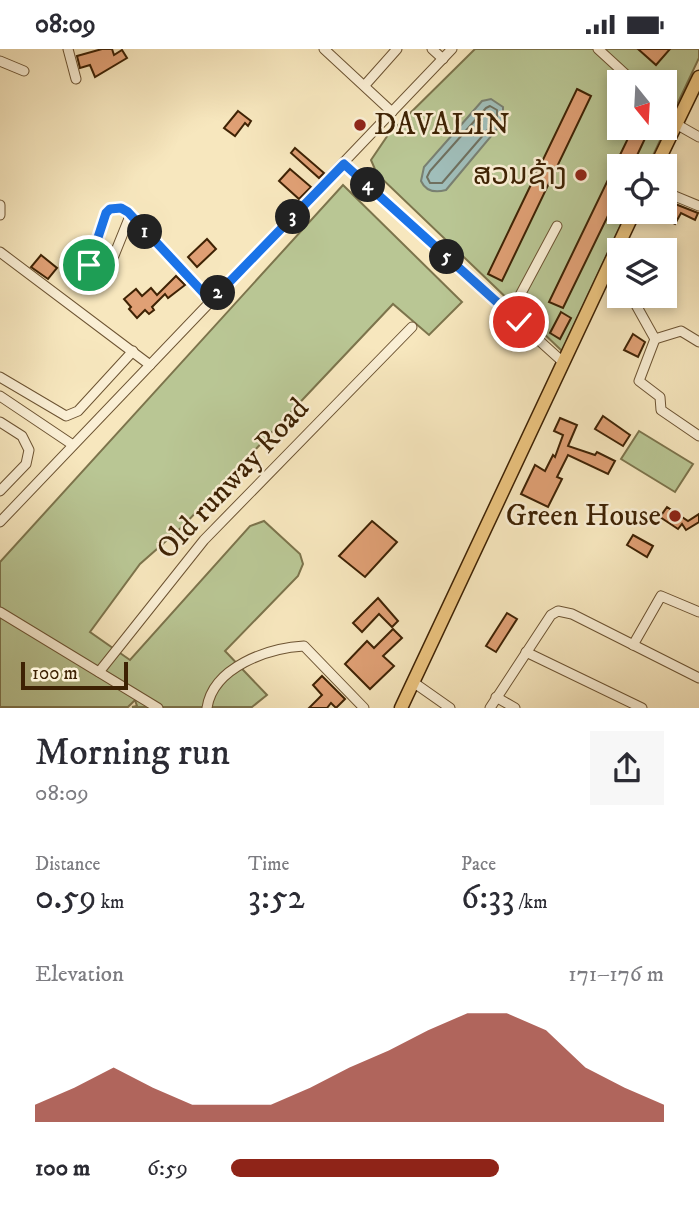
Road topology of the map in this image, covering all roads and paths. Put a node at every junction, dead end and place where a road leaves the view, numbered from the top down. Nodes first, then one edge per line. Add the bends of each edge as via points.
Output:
1 (68, 49) edge
2 (324, 49) edge
3 (397, 49) edge
4 (432, 49) edge
5 (452, 49) edge
6 (598, 49) edge
7 (443, 59) junction
8 (0, 61) edge
9 (621, 70) edge
10 (24, 71) dead end
11 (699, 77) edge
12 (76, 79) dead end
13 (365, 85) junction
14 (392, 112) junction
15 (677, 122) edge
16 (677, 125) edge
17 (699, 137) edge
18 (344, 164) junction
19 (677, 197) edge
20 (0, 205) edge
21 (699, 207) edge
22 (0, 215) edge
23 (130, 216) junction
24 (557, 226) dead end
25 (0, 252) edge
26 (111, 263) dead end
27 (89, 265) dead end
28 (607, 269) edge
29 (211, 301) junction
30 (638, 308) edge
31 (510, 314) junction
32 (412, 327) dead end
33 (655, 339) junction
34 (699, 341) edge
35 (133, 352) junction
36 (564, 363) junction
37 (150, 365) junction
38 (0, 377) edge
39 (0, 396) edge
40 (0, 422) edge
41 (699, 436) edge
42 (73, 445) junction
43 (0, 491) edge
44 (0, 522) edge
45 (0, 612) edge
46 (699, 612) edge
47 (633, 645) junction
48 (526, 652) junction
49 (99, 672) junction
50 (699, 678) edge
51 (413, 682) junction
52 (496, 697) junction
53 (158, 708) edge
54 (207, 708) edge
55 (364, 708) edge
56 (401, 708) edge
57 (450, 708) edge
58 (490, 708) edge
59 (514, 708) edge
60 (642, 708) edge

1 - 12 street
2 - 13 street
3 - 13 street
4 - 7 street
5 - 7 street
6 - 9 street
7 - 14 street
8 - 10 street
11 - 15 main road
13 - 14 street
14 - 18 street
16 - 17 street
18 - 29 street
18 - 31 street
19 - 21 street
20 - 22 street
23 - 26 street
23 - 27 street via 125,210 110,209
23 - 29 street
24 - 31 street
25 - 35 street
28 - 36 main road
29 - 37 street
30 - 33 street
31 - 36 street
32 - 49 street, Old runway Road via 204,540
33 - 34 street via 681,331
33 - 41 street via 639,381 660,397 661,410
35 - 37 street
35 - 38 street via 78,411 66,416
36 - 51 main road
37 - 42 street
39 - 42 street
40 - 43 street via 22,436 29,450 26,464
42 - 44 street
45 - 49 street
46 - 47 street via 661,596
47 - 48 street via 558,611
47 - 50 street
48 - 52 street
48 - 60 street
49 - 53 street
51 - 56 main road
51 - 57 street
52 - 58 street
52 - 59 street
54 - 55 street via 210,694 227,671 295,646 308,649

